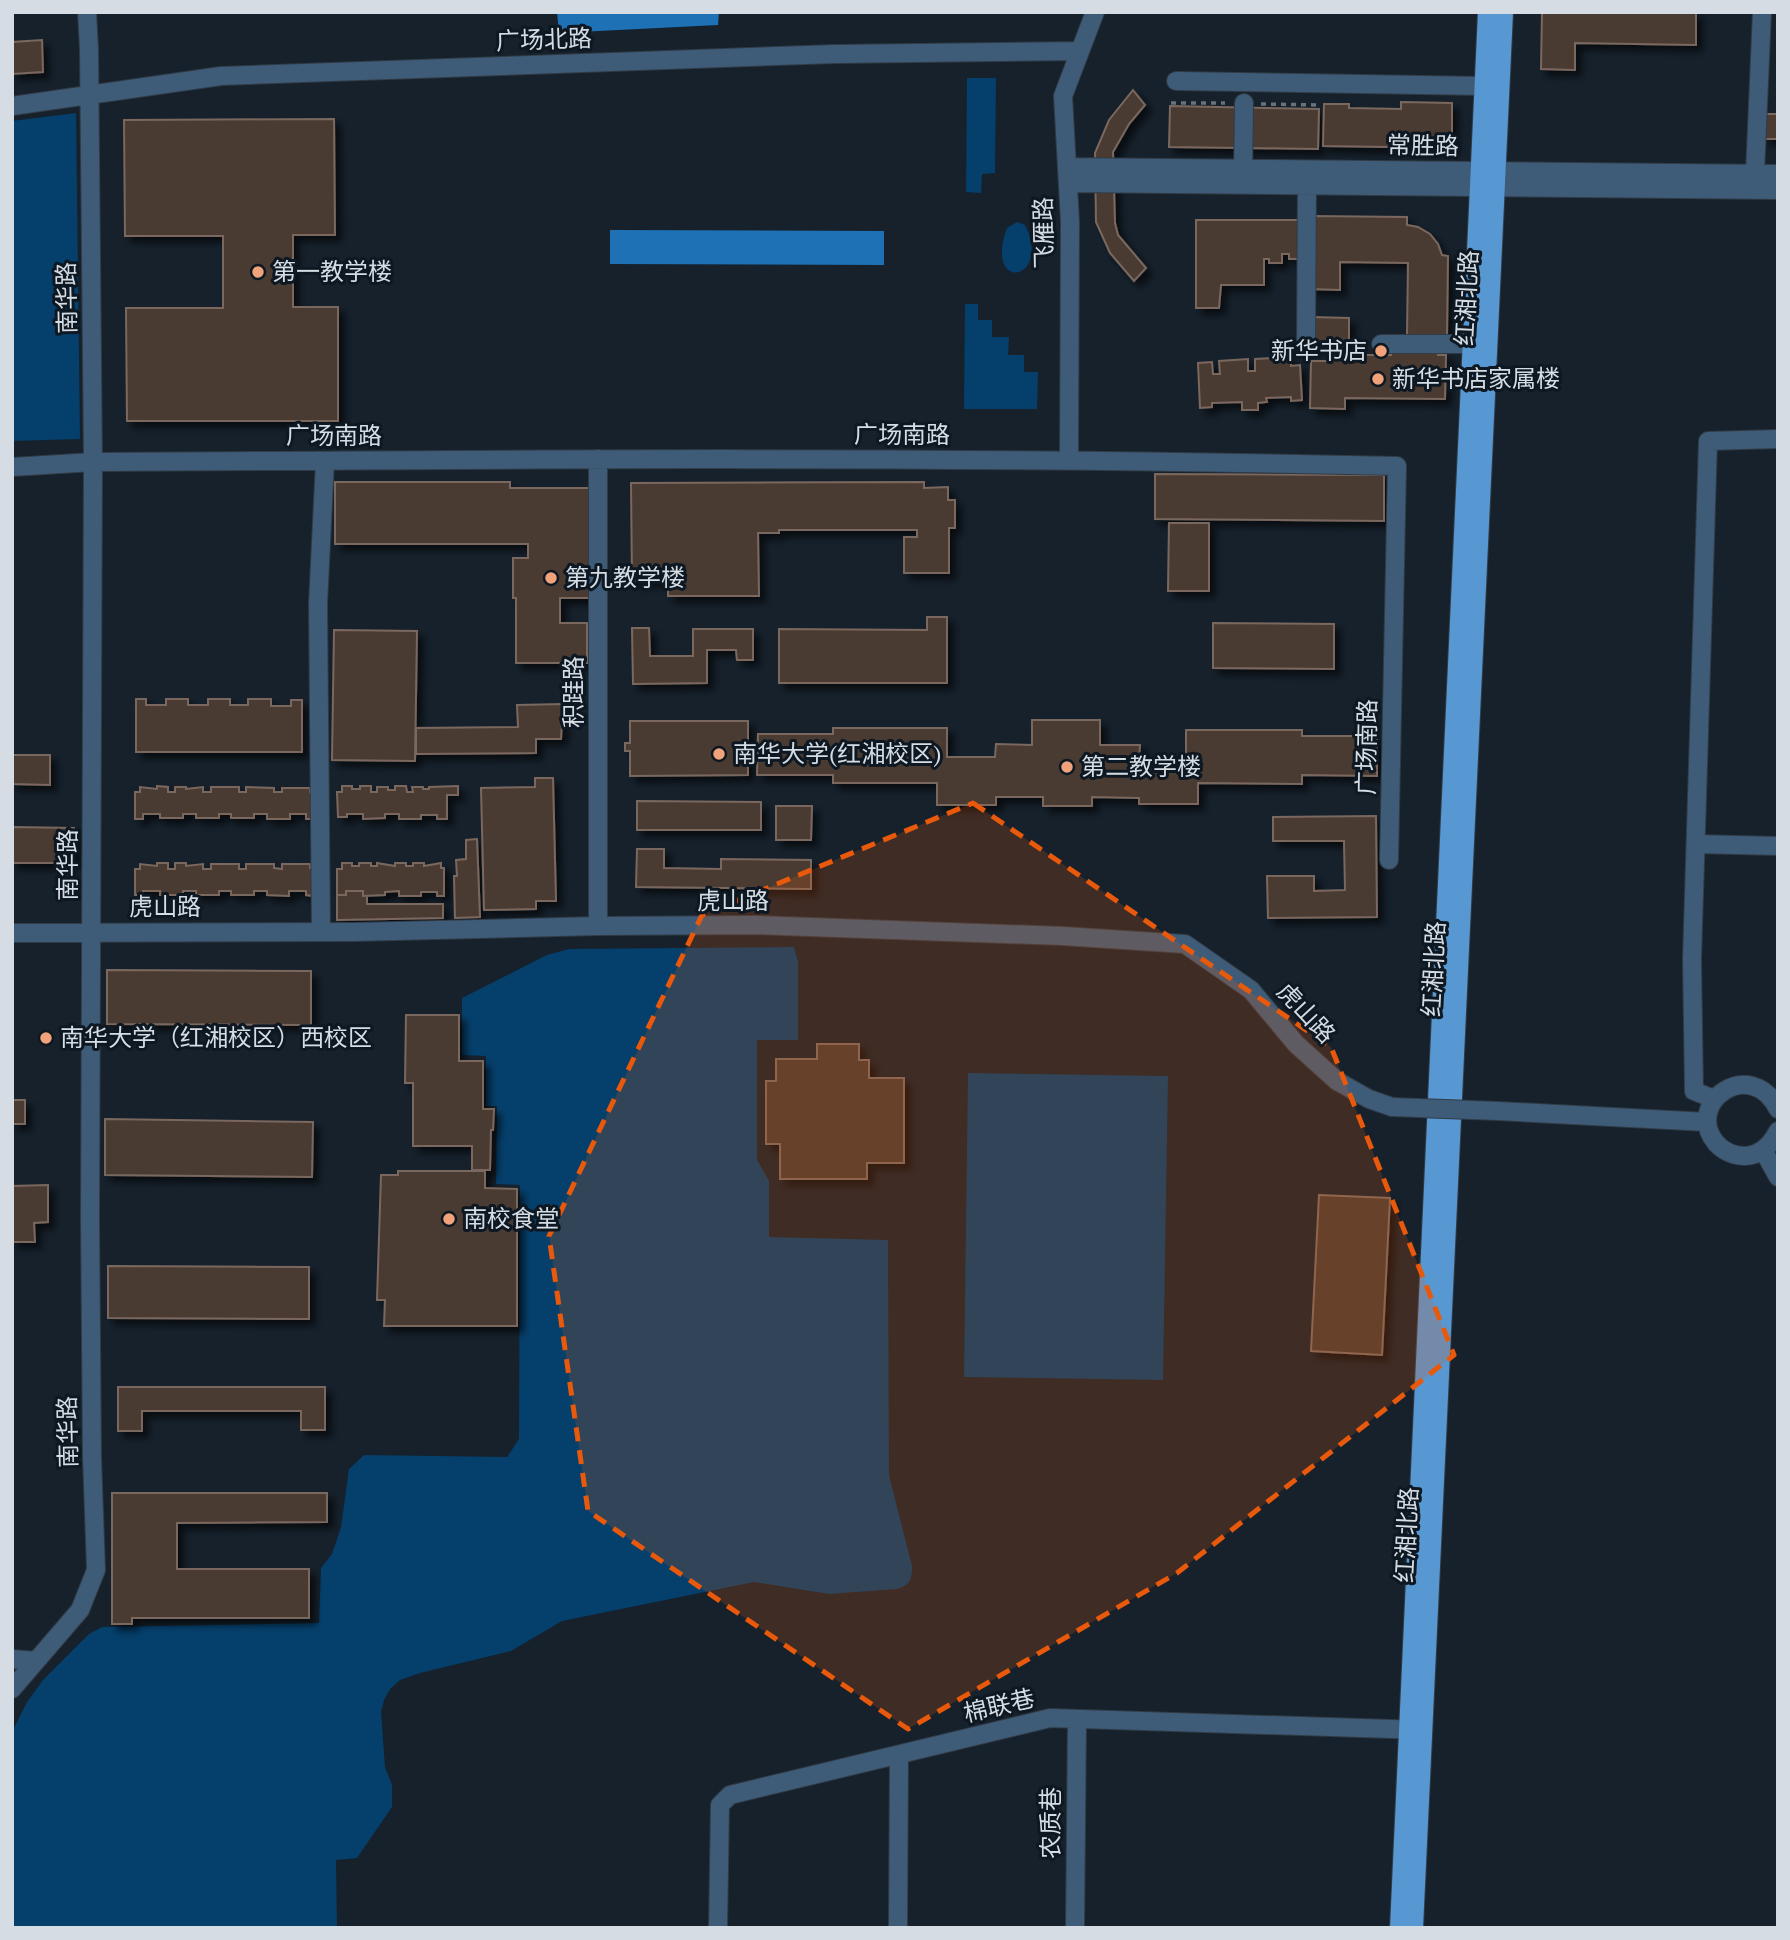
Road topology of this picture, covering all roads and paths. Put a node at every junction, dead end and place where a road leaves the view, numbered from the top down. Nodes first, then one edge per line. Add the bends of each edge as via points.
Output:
1 (86, 12) edge
2 (1095, 12) edge
3 (1487, 12) edge
4 (1504, 12) edge
5 (1762, 12) edge
6 (1080, 51) junction
7 (1176, 81) dead end
8 (1483, 86) junction
9 (90, 96) junction
10 (1244, 103) dead end
11 (12, 106) edge
12 (1755, 173) junction
13 (1778, 174) edge
14 (1067, 175) junction
15 (1243, 177) junction
16 (1307, 177) junction
17 (1488, 179) junction
18 (1778, 190) edge
19 (1381, 344) dead end
20 (1472, 344) junction
21 (1306, 346) dead end
22 (1778, 439) edge
23 (598, 459) junction
24 (1069, 460) junction
25 (325, 461) junction
26 (93, 462) junction
27 (12, 467) edge
28 (1696, 844) junction
29 (1778, 846) edge
30 (1389, 860) dead end
31 (598, 926) junction
32 (92, 932) junction
33 (321, 932) junction
34 (12, 933) edge
35 (1714, 1099) junction
36 (1778, 1109) edge
37 (1707, 1122) junction
38 (1778, 1131) edge
39 (1763, 1150) junction
40 (1778, 1177) edge
41 (12, 1659) edge
42 (36, 1661) junction
43 (12, 1689) edge
44 (1077, 1719) junction
45 (1414, 1729) junction
46 (899, 1755) junction
47 (718, 1928) edge
48 (898, 1928) edge
49 (1075, 1928) edge
50 (1399, 1928) edge
51 (1414, 1928) edge

1 - 9 street, 南华路
2 - 6 street, 飞雁路
3 - 8 main road, 红湘北路
4 - 17 main road, 红湘北路
5 - 12 street
6 - 9 street, 广场北路 via 835,54 221,76
6 - 14 street, 飞雁路 via 1063,96
7 - 8 street
8 - 17 main road, 红湘北路
9 - 11 street, 广场北路
9 - 26 street, 南华路
10 - 15 street
12 - 13 street, 常胜路
12 - 17 street, 常胜路
14 - 15 street, 常胜路
14 - 24 street, 飞雁路
15 - 16 street, 常胜路
16 - 17 street, 常胜路
16 - 21 street
17 - 18 street, 常胜路
17 - 20 main road, 红湘北路
17 - 45 main road, 红湘北路
19 - 20 street
20 - 45 main road, 红湘北路
22 - 28 street via 1708,441
23 - 24 street, 广场南路
23 - 25 street, 广场南路
23 - 31 street, 积跬路
24 - 30 street, 广场南路 via 1396,466
25 - 26 street, 广场南路
25 - 33 street via 318,604
26 - 27 street, 广场南路
26 - 32 street, 南华路
28 - 29 street
28 - 35 street via 1694,1091
31 - 33 street, 虎山路
31 - 37 street, 虎山路, bridge via 757,925 1185,944 1251,990 1296,1044 1337,1081 1392,1107
32 - 33 street, 虎山路
32 - 34 street, 虎山路
32 - 42 street, 南华路 via 96,1570 80,1611
35 - 36 street via 1743,1084 1764,1091
35 - 37 street
37 - 39 street via 1717,1145 1727,1152 1739,1156
38 - 39 street
39 - 40 street
41 - 42 street
42 - 43 street, 南华路
44 - 45 street, 棉联巷
44 - 46 street, 棉联巷 via 1050,1718
44 - 49 street, 农质巷
45 - 50 main road, 红湘北路
45 - 51 main road, 红湘北路
46 - 47 street, 棉联巷 via 730,1795 720,1805
46 - 48 street

